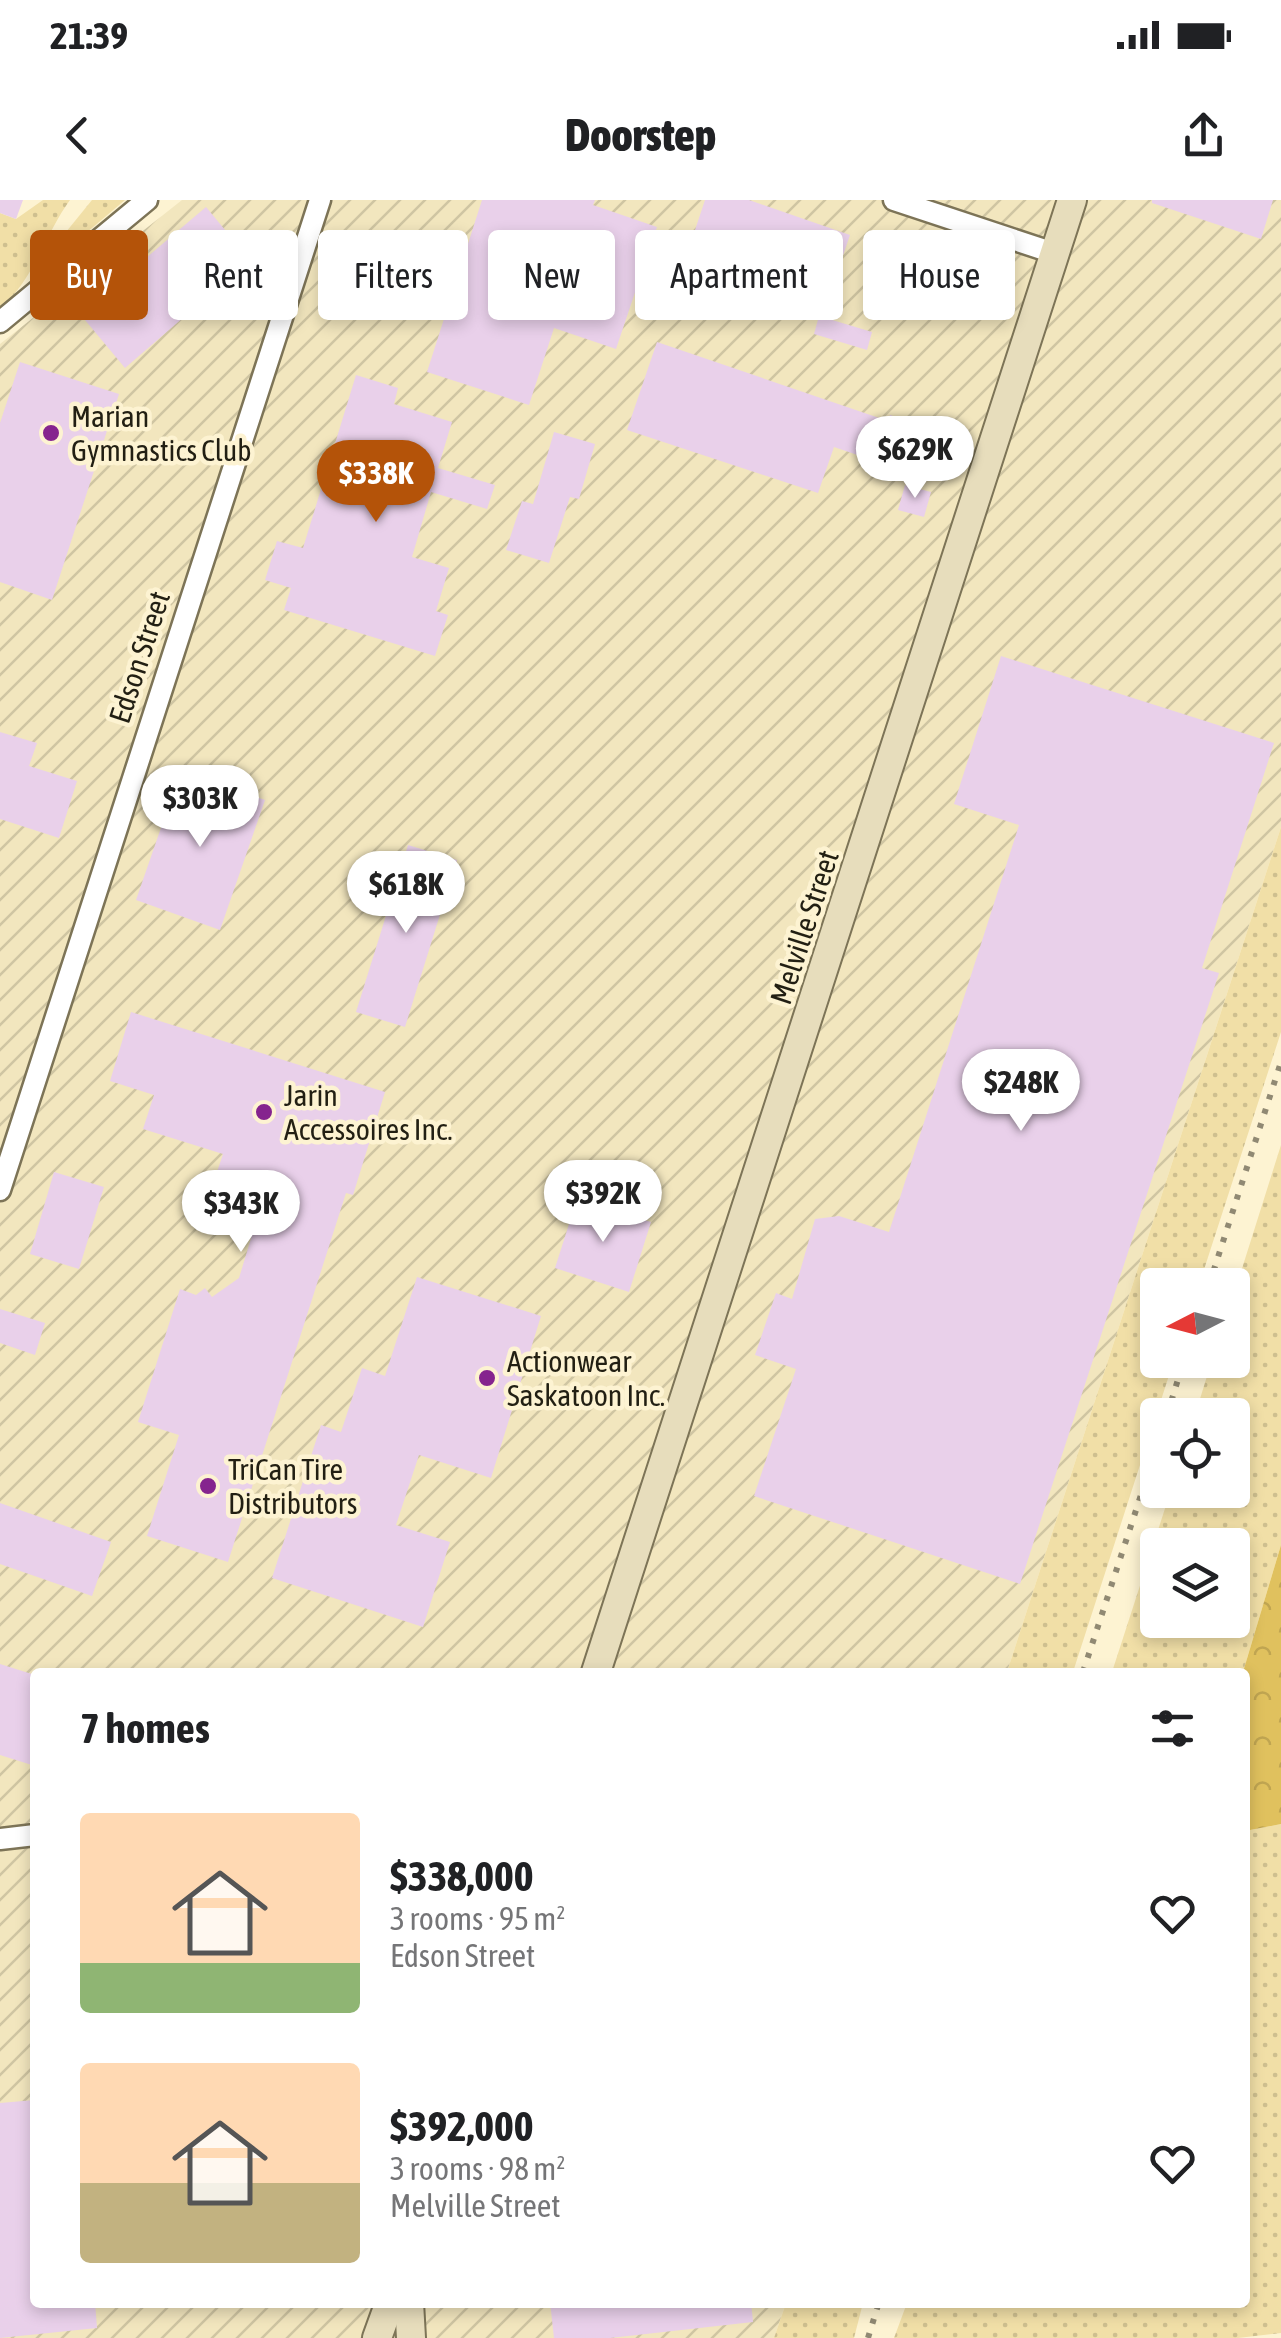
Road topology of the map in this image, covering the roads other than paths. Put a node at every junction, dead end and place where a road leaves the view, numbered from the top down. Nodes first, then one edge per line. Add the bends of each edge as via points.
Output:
1 (147, 200) edge
2 (320, 200) edge
3 (894, 200) edge
4 (1072, 200) edge
5 (1056, 254) junction
6 (0, 322) edge
7 (0, 1190) edge
8 (597, 1668) edge
9 (30, 1835) edge
10 (0, 1838) edge
11 (388, 2308) edge
12 (410, 2308) edge
13 (377, 2338) edge
14 (412, 2338) edge

1 - 6 street
2 - 7 street, Edson Street
3 - 5 street
4 - 5 street, Melville Street
5 - 8 street, Melville Street
9 - 10 street
11 - 13 street
12 - 14 street

